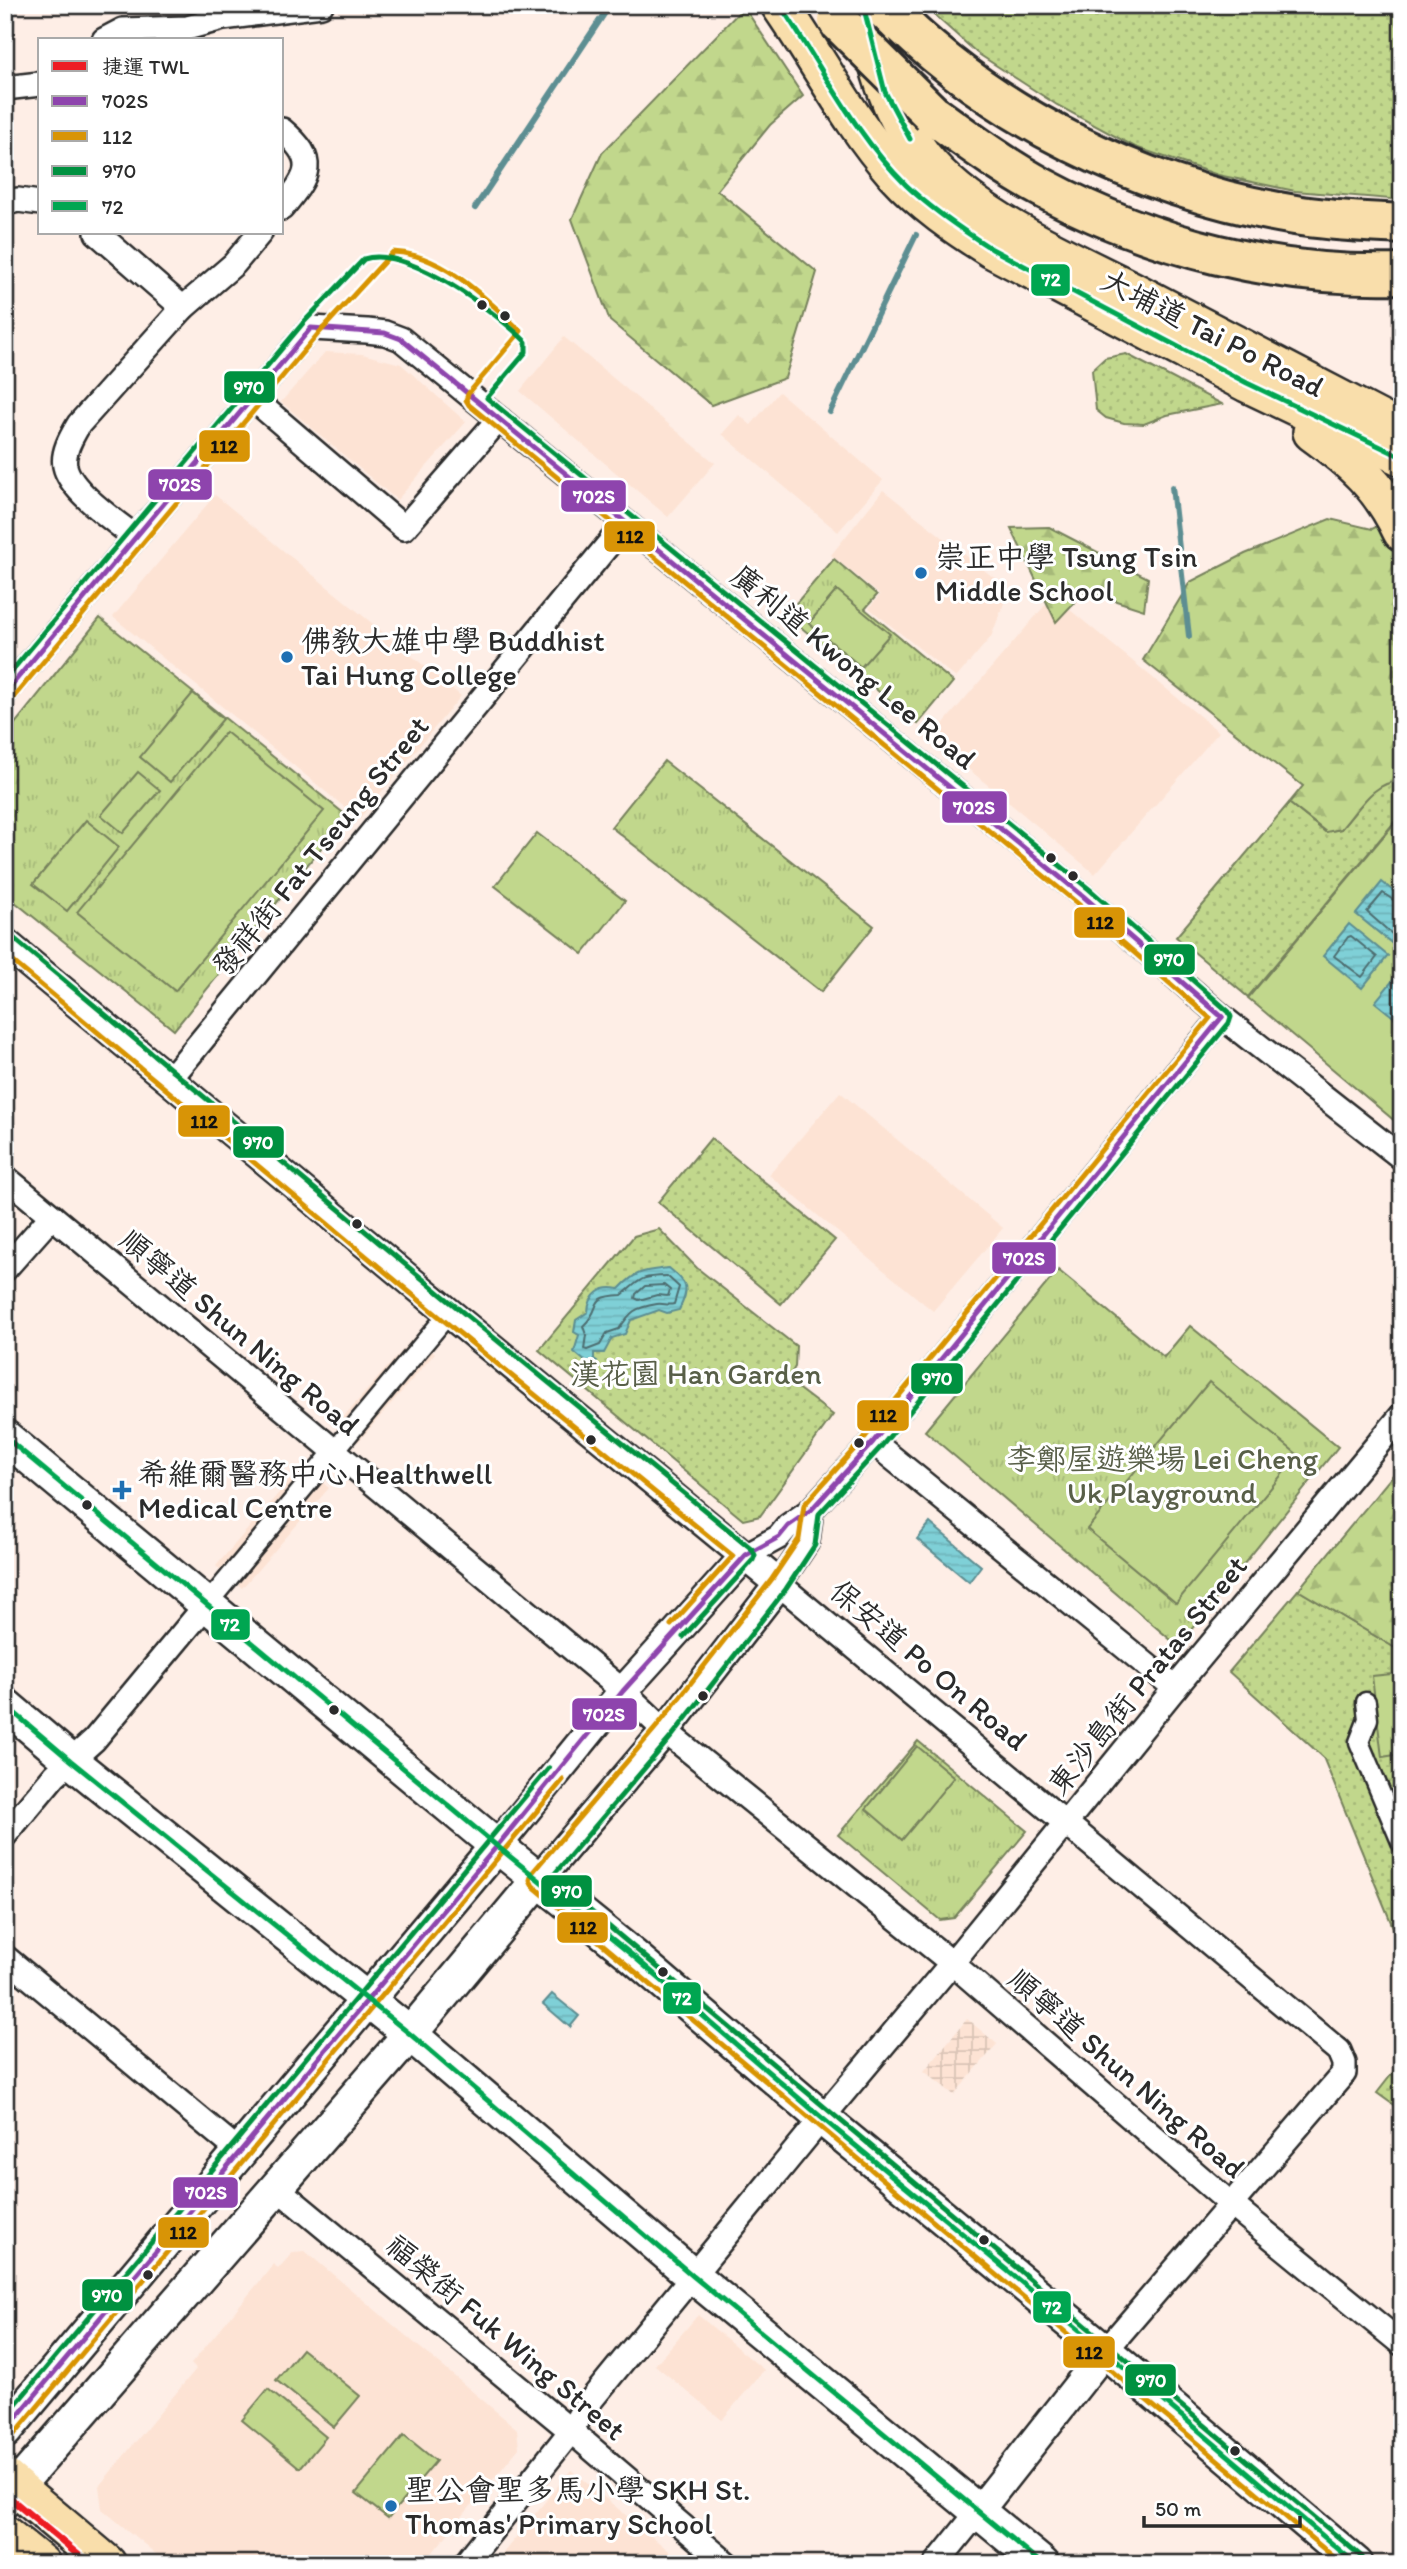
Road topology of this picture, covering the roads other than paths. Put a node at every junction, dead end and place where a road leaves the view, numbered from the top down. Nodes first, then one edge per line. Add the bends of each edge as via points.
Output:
1 (321, 5) edge
2 (780, 5) edge
3 (883, 5) edge
4 (842, 10) edge
5 (187, 34) edge
6 (108, 38) edge
7 (38, 85) edge
8 (5, 88) edge
9 (284, 132) edge
10 (5, 203) edge
11 (38, 203) edge
12 (284, 206) edge
13 (1402, 224) edge
14 (98, 234) edge
15 (259, 234) edge
16 (1402, 274) edge
17 (184, 308) junction
18 (1246, 366) junction
19 (252, 398) junction
20 (1402, 413) edge
21 (499, 419) junction
22 (1402, 431) edge
23 (1402, 457) edge
24 (626, 523) junction
25 (1402, 532) edge
26 (135, 537) junction
27 (5, 693) edge
28 (5, 943) edge
29 (1222, 1017) junction
30 (170, 1079) junction
31 (1402, 1158) edge
32 (5, 1177) edge
33 (52, 1216) junction
34 (5, 1269) edge
35 (449, 1313) junction
36 (1402, 1415) edge
37 (5, 1437) edge
38 (873, 1442) junction
39 (334, 1452) junction
40 (811, 1510) junction
41 (746, 1555) junction
42 (779, 1584) junction
43 (207, 1604) junction
44 (1175, 1688) junction
45 (623, 1691) junction
46 (1366, 1702) dead end
47 (5, 1705) edge
48 (665, 1731) junction
49 (71, 1761) junction
50 (1066, 1823) junction
51 (5, 1835) edge
52 (1402, 1844) edge
53 (497, 1846) junction
54 (539, 1879) junction
55 (5, 1957) edge
56 (953, 1963) junction
57 (368, 2000) junction
58 (410, 2034) junction
59 (822, 2118) junction
60 (240, 2152) junction
61 (277, 2188) junction
62 (1232, 2205) junction
63 (693, 2276) junction
64 (1402, 2344) edge
65 (1105, 2351) junction
66 (5, 2431) edge
67 (571, 2431) junction
68 (9, 2489) edge
69 (978, 2512) junction
70 (5, 2535) edge
71 (41, 2564) edge
72 (107, 2564) edge
73 (465, 2564) edge
74 (727, 2564) edge
75 (936, 2564) edge
76 (1042, 2564) edge
77 (1356, 2564) edge

1 - 5 street via 223,18
2 - 18 main road, 大埔道 Tai Po Road via 871,143 923,201 954,226 992,249
3 - 13 highway via 934,53 1056,135 1160,179 1295,215
4 - 16 highway, bridge via 932,114 1043,189 1142,232 1243,261 1328,273
4 - 18 main road, 大埔道 Tai Po Road via 902,126 950,186 981,209
5 - 6 street via 123,30
7 - 8 street
9 - 12 street via 302,151 306,173
10 - 11 street
14 - 17 street
15 - 17 street via 234,264
17 - 26 street via 79,424 67,446 65,466 74,484
18 - 20 main road
18 - 22 main road, 大埔道 Tai Po Road
18 - 23 main road, 大埔道 Tai Po Road
18 - 25 main road via 1364,473
19 - 21 street, 廣利道 Kwong Lee Road via 311,328 367,331 401,339
19 - 21 street via 404,528
19 - 26 street
21 - 24 street, 廣利道 Kwong Lee Road
24 - 29 street, 廣利道 Kwong Lee Road via 1083,896
24 - 30 street, 發祥街 Fat Tseung Street
26 - 27 street
28 - 30 street, 保安道 Po On Road
29 - 31 street, 廣利道 Kwong Lee Road
29 - 38 street
30 - 35 street, 保安道 Po On Road
32 - 33 street, 順寧道 Shun Ning Road
33 - 34 street
33 - 39 street, 順寧道 Shun Ning Road
35 - 39 street
35 - 41 street, 保安道 Po On Road
36 - 44 street, 東沙島街 Pratas Street
37 - 43 main road
38 - 40 street
38 - 44 street
39 - 43 street
39 - 45 street, 順寧道 Shun Ning Road
40 - 41 street via 779,1537
40 - 42 street via 807,1542
41 - 42 street, 保安道 Po On Road
41 - 45 street
42 - 48 street
42 - 50 street, 保安道 Po On Road
43 - 49 street via 94,1740
43 - 53 main road
44 - 50 street, 東沙島街 Pratas Street
45 - 48 street, 順寧道 Shun Ning Road
45 - 53 street
46 - 52 street via 1368,1719 1359,1742
47 - 49 main road
48 - 54 street
48 - 56 street, 順寧道 Shun Ning Road
49 - 51 street
49 - 57 main road
50 - 56 street, 東沙島街 Pratas Street
50 - 62 street, 保安道 Po On Road via 1339,2052 1344,2063 1344,2073
53 - 54 main road
53 - 57 main road
54 - 58 main road
54 - 59 main road
55 - 60 street
56 - 59 street, 東沙島街 Pratas Street
56 - 62 street, 順寧道 Shun Ning Road
57 - 58 main road
57 - 60 main road
58 - 61 main road
58 - 63 main road
59 - 63 street, 東沙島街 Pratas Street
59 - 65 main road
60 - 66 main road
61 - 67 street, 福榮街 Fuk Wing Street
61 - 68 main road
62 - 64 street, 順寧道 Shun Ning Road
62 - 65 street
63 - 67 street, 東沙島街 Pratas Street via 582,2411
63 - 69 main road
65 - 69 street
65 - 77 main road
67 - 73 street, 東沙島街 Pratas Street
67 - 74 street, 福榮街 Fuk Wing Street
68 - 72 main road
69 - 75 street
69 - 76 main road
70 - 71 main road

